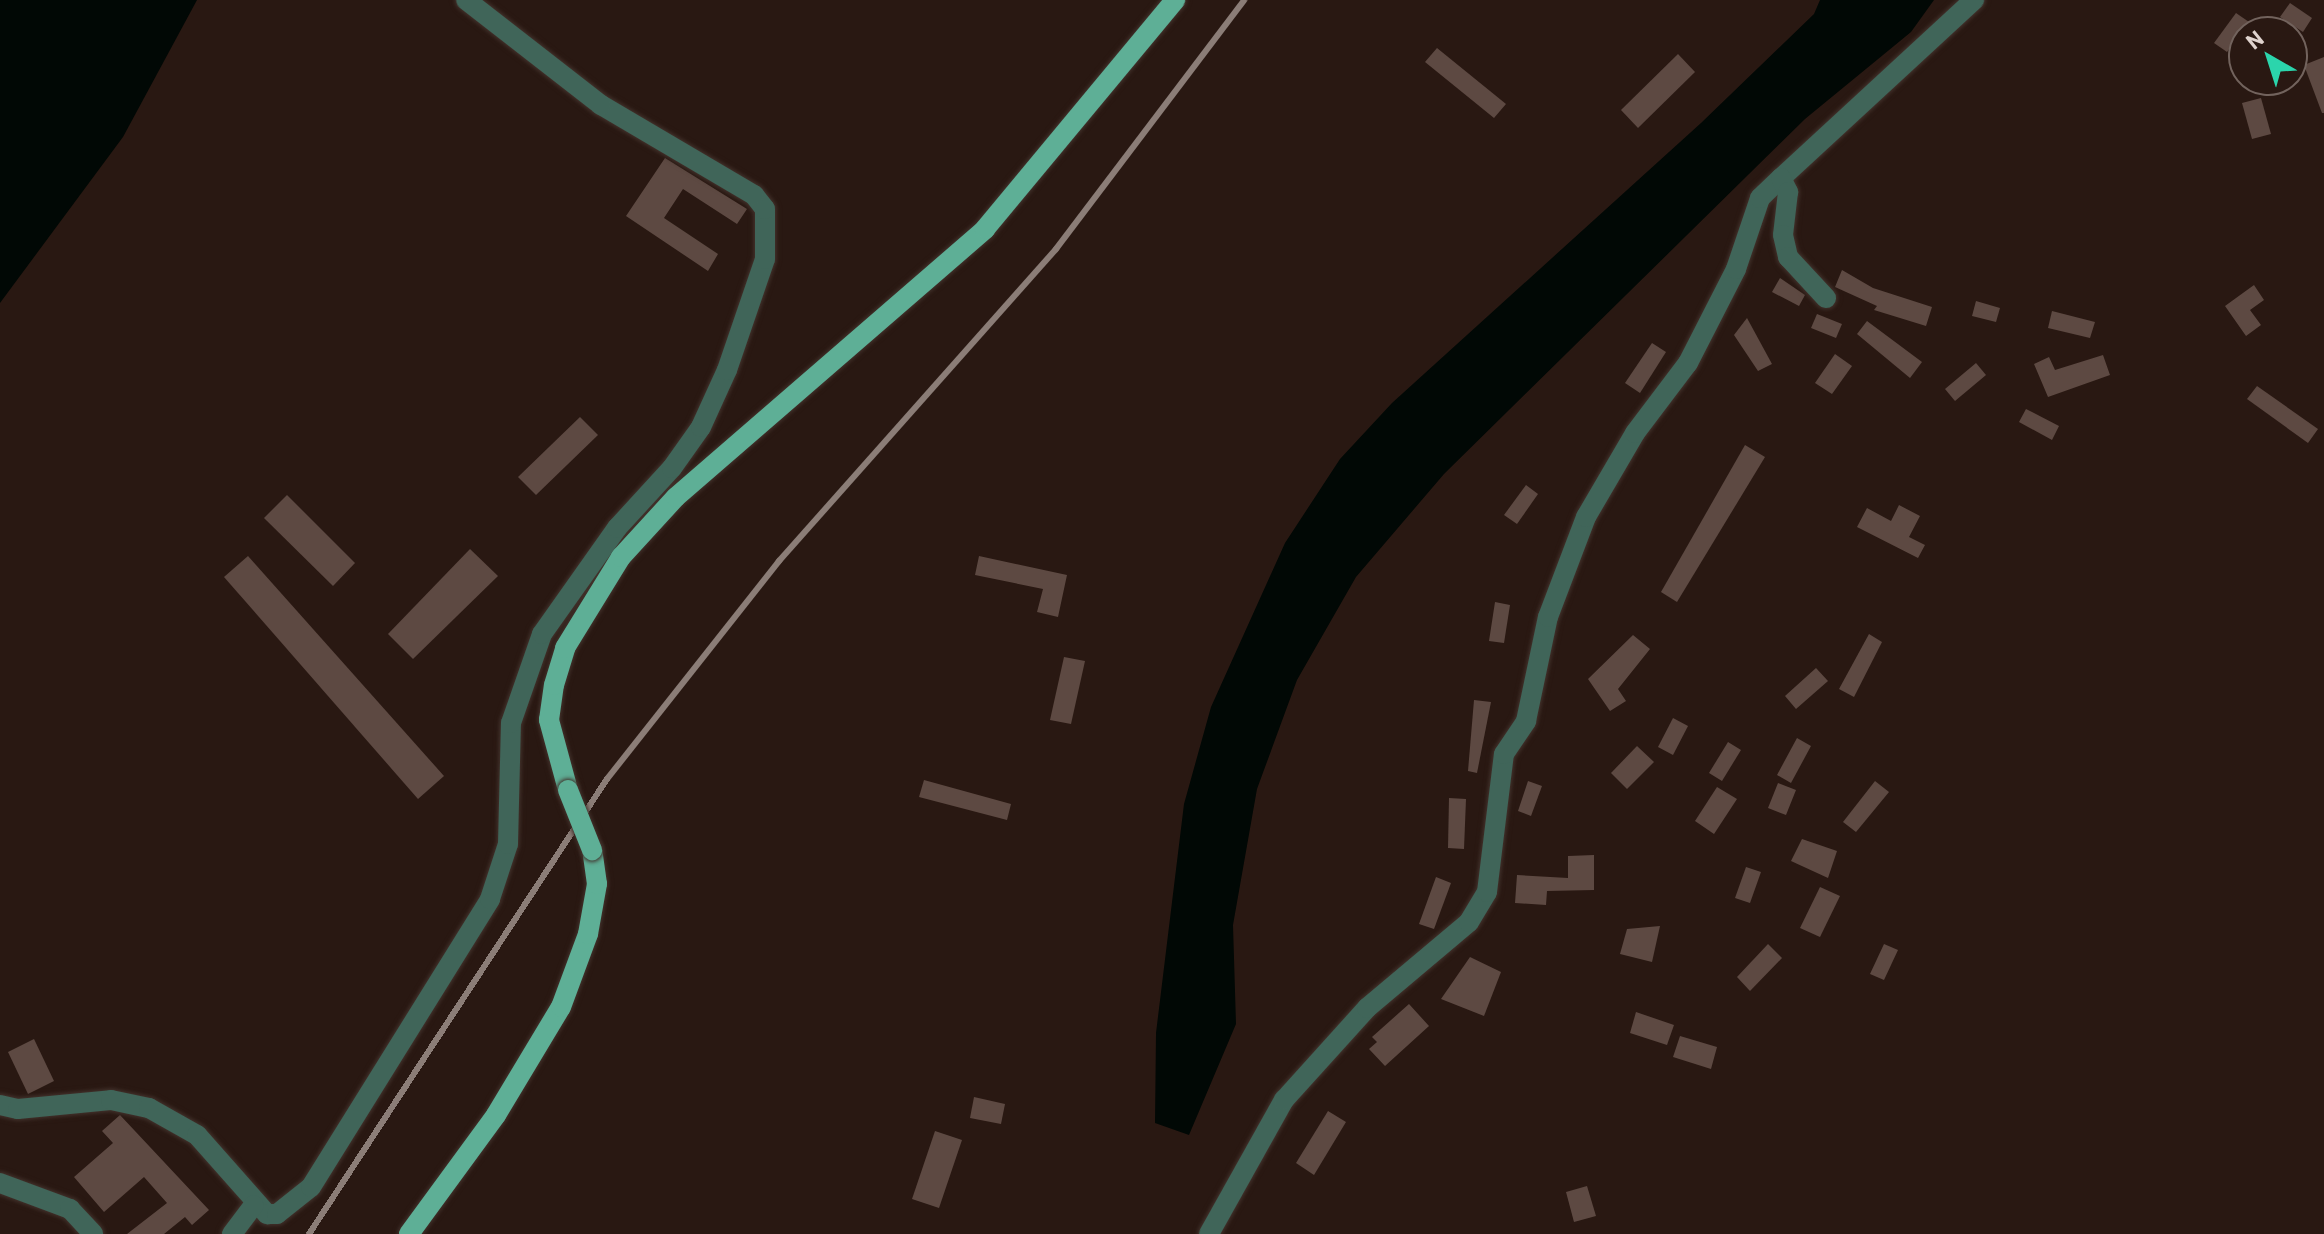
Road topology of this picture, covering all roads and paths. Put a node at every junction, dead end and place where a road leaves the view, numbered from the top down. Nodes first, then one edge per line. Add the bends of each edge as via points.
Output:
1 (466, 0) edge
2 (1175, 0) edge
3 (1974, 0) edge
4 (1781, 178) junction
5 (1826, 298) dead end
6 (542, 634) junction
7 (565, 648) junction
8 (0, 1105) edge
9 (0, 1183) edge
10 (254, 1205) junction
11 (93, 1234) edge
12 (232, 1234) edge
13 (409, 1234) edge
14 (1209, 1234) edge

1 - 6 street via 601,105 754,195 765,209 769,234 757,289 701,427 617,528
2 - 7 main road via 985,229 650,522 621,557
3 - 4 street
4 - 5 street via 1788,192 1783,235 1788,257
4 - 14 street via 1760,198 1736,269 1688,363 1635,433 1586,517 1548,617 1526,721 1504,754 1487,892 1469,922 1367,1008 1284,1100
6 - 7 street
6 - 10 street via 511,723 508,844 490,899 311,1187 277,1214
7 - 13 main road, bridge via 549,720 592,850 597,884 588,934 561,1007 496,1115
8 - 10 street via 18,1109 111,1100 149,1108 197,1135
9 - 11 street via 70,1209
10 - 12 street

